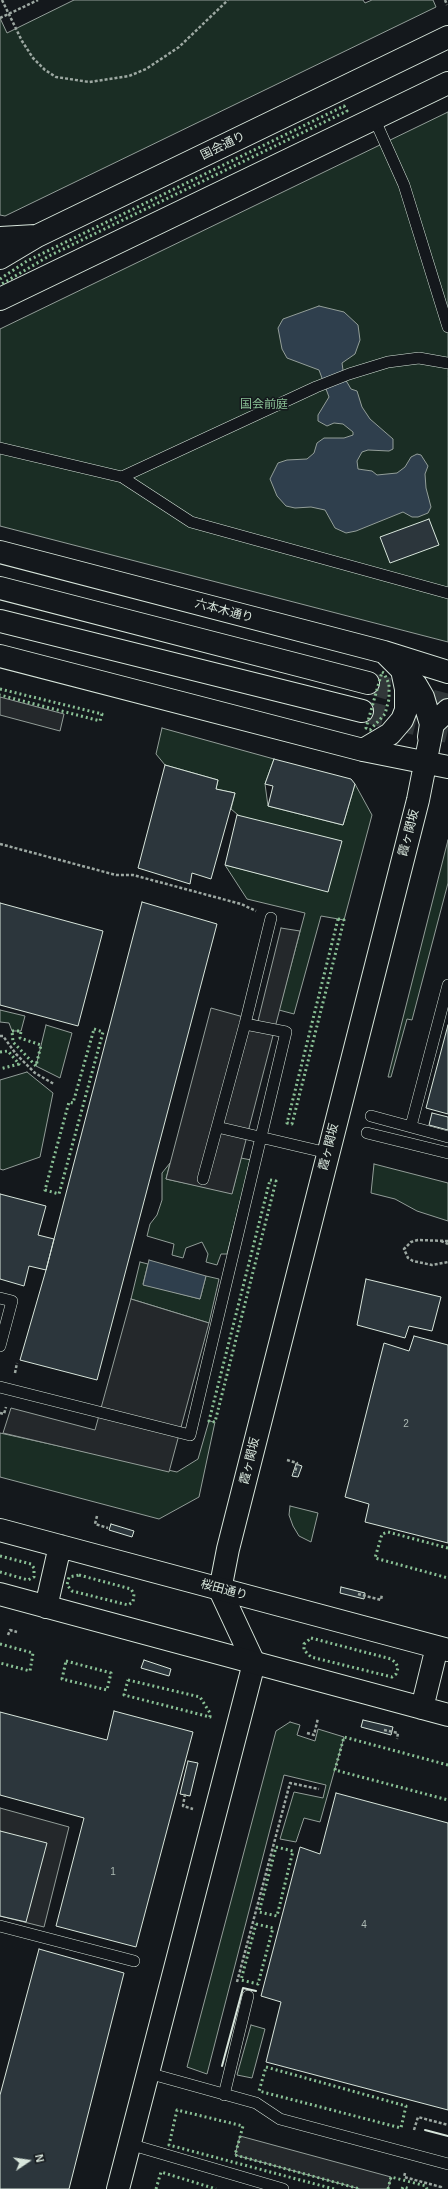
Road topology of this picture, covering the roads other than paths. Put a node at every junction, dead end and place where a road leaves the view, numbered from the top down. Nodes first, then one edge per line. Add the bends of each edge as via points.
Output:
1 (448, 37) edge
2 (448, 83) edge
3 (374, 118) junction
4 (37, 236) junction
5 (0, 238) edge
6 (0, 258) edge
7 (0, 300) edge
8 (448, 327) edge
9 (448, 363) edge
10 (0, 448) edge
11 (122, 477) junction
12 (0, 552) edge
13 (0, 588) edge
14 (448, 593) edge
15 (0, 622) edge
16 (384, 652) junction
17 (0, 656) edge
18 (402, 670) junction
19 (448, 672) edge
20 (368, 683) tunnel mouth
21 (448, 710) edge
22 (362, 711) tunnel mouth
23 (363, 750) junction
24 (426, 762) junction
25 (448, 767) edge
26 (271, 918) road end
27 (448, 985) edge
28 (245, 1024) junction
29 (371, 1116) dead end
30 (411, 1126) junction
31 (218, 1127) junction
32 (367, 1133) dead end
33 (261, 1137) junction
34 (448, 1137) edge
35 (448, 1153) edge
36 (328, 1154) junction
37 (203, 1179) dead end
38 (0, 1298) edge
39 (0, 1346) edge
40 (0, 1387) edge
41 (0, 1530) edge
42 (60, 1546) junction
43 (220, 1590) junction
44 (0, 1594) edge
45 (46, 1607) junction
46 (442, 1649) edge
47 (254, 1663) junction
48 (422, 1708) junction
49 (448, 1714) edge
50 (0, 1926) edge
51 (134, 1961) dead end
52 (248, 1996) dead end
53 (148, 2073) junction
54 (224, 2095) junction
55 (129, 2144) junction
56 (448, 2164) edge
57 (118, 2189) edge
58 (283, 2189) edge

1 - 4 main road, 国会通り
2 - 3 main road
3 - 7 main road
3 - 8 lane via 404,185
4 - 5 main road
4 - 6 main road, 国会通り
9 - 11 lane via 419,358 388,362 349,374
10 - 11 lane
11 - 14 lane via 191,522
12 - 16 main road, 六本木通り
13 - 20 main road
15 - 22 main road
16 - 18 main road
16 - 19 main road, 六本木通り
17 - 23 main road
18 - 23 main road via 406,689 406,710 402,720 381,740
18 - 24 main road via 416,685 428,712 431,724
21 - 24 main road, 霞ヶ関坂 via 433,724
23 - 24 main road
24 - 25 main road
24 - 36 main road, 霞ヶ関坂
26 - 28 lane
27 - 30 lane
28 - 31 lane
28 - 33 lane via 286,1032
29 - 30 lane
30 - 34 lane
31 - 33 lane
31 - 37 lane
32 - 35 lane
33 - 36 lane
33 - 40 lane via 190,1435
36 - 43 main road, 霞ヶ関坂 via 228,1549
38 - 39 lane via 12,1301
41 - 42 main road, 桜田通り
42 - 43 main road, 桜田通り
42 - 45 main road
43 - 46 main road, 桜田通り
43 - 47 main road
44 - 45 main road
45 - 47 main road
46 - 48 main road
47 - 48 main road
47 - 53 main road
48 - 49 main road
50 - 51 lane
52 - 54 lane
53 - 54 lane
53 - 55 main road
54 - 56 lane via 256,2103 280,2119
55 - 57 main road
55 - 58 lane

